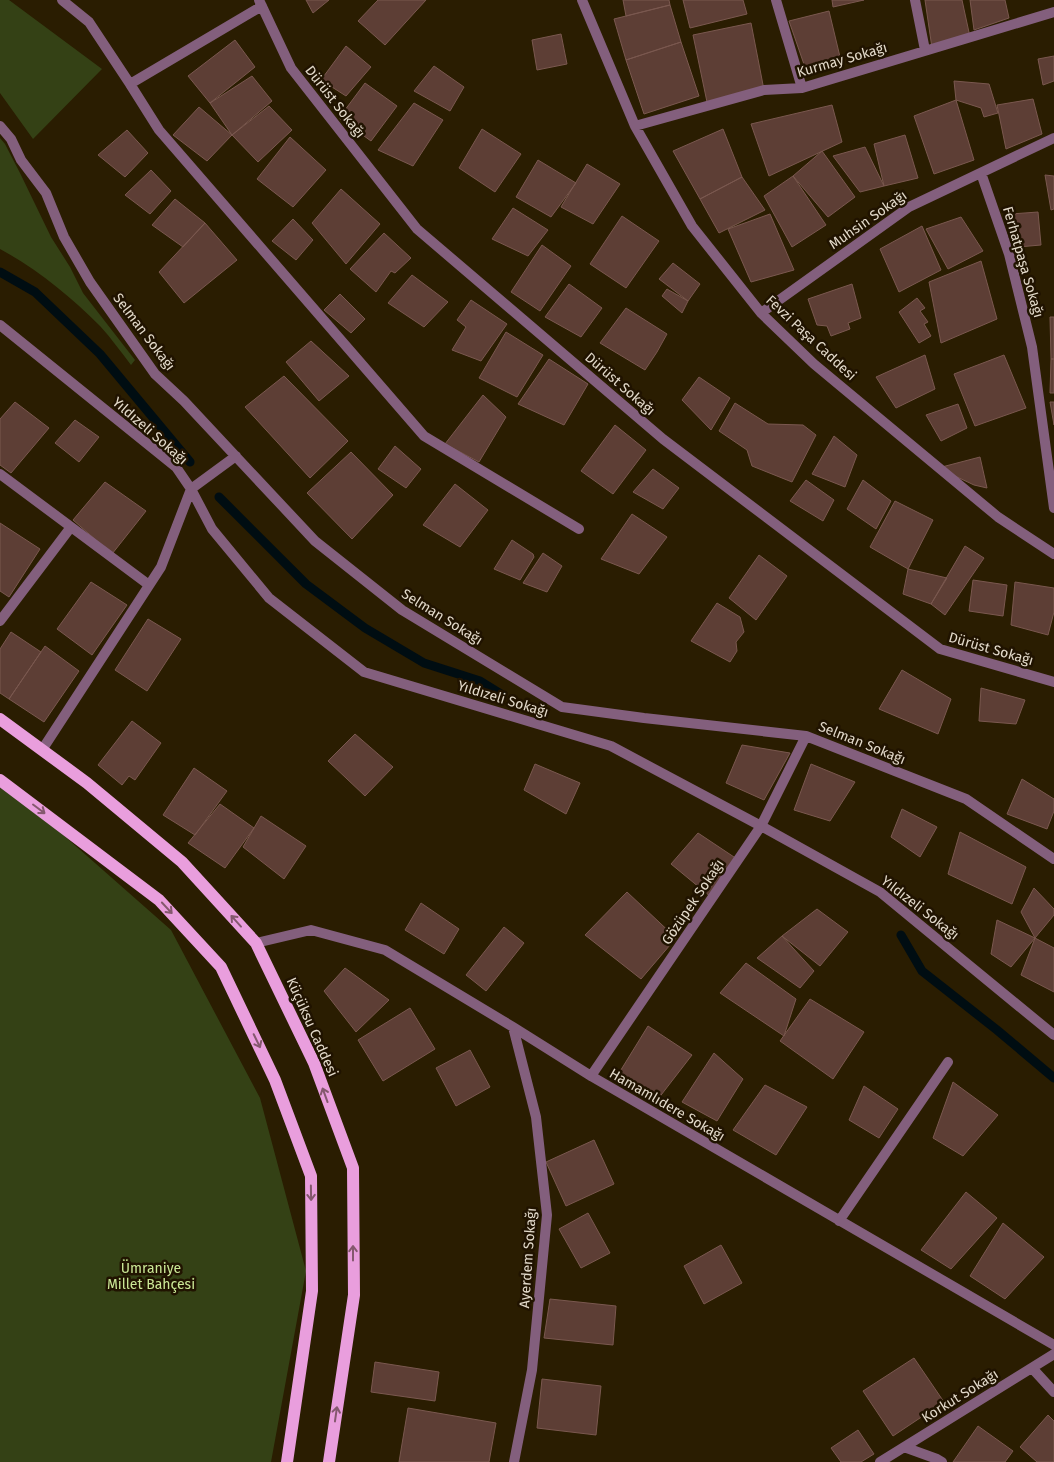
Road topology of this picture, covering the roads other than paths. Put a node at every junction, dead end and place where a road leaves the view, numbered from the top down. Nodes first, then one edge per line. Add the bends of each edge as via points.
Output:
1 (62, 0) edge
2 (776, 0) edge
3 (915, 0) edge
4 (580, 1) edge
5 (261, 3) edge
6 (1054, 12) edge
7 (925, 50) junction
8 (130, 84) junction
9 (802, 88) junction
10 (0, 126) edge
11 (635, 126) junction
12 (1054, 138) edge
13 (981, 173) junction
14 (761, 313) junction
15 (0, 325) edge
16 (236, 456) junction
17 (0, 474) edge
18 (191, 489) junction
19 (1054, 508) edge
20 (71, 527) junction
21 (578, 529) dead end
22 (1054, 554) edge
23 (150, 586) junction
24 (0, 621) edge
25 (1054, 682) edge
26 (0, 719) edge
27 (806, 736) junction
28 (42, 750) junction
29 (0, 780) edge
30 (762, 826) junction
31 (1054, 859) edge
32 (256, 943) junction
33 (513, 1027) junction
34 (1054, 1034) edge
35 (948, 1062) dead end
36 (591, 1076) junction
37 (839, 1221) junction
38 (1054, 1345) edge
39 (1054, 1354) edge
40 (1032, 1368) junction
41 (1054, 1392) edge
42 (904, 1447) junction
43 (287, 1462) edge
44 (329, 1462) edge
45 (514, 1462) edge
46 (880, 1462) edge
47 (942, 1462) edge

1 - 8 street via 89,22
2 - 9 street
3 - 7 street
4 - 11 street, Fevzi Paşa Caddesi
5 - 8 street
5 - 25 street, Dürüst Sokağı via 290,68 417,229 655,432 940,649
6 - 7 street, Kurmay Sokağı
7 - 9 street, Kurmay Sokağı
8 - 21 street via 159,130 424,436
9 - 11 street, Kurmay Sokağı via 764,90
10 - 16 street, Selman Sokağı via 46,193 64,236 119,324 155,374
11 - 14 street, Fevzi Paşa Caddesi via 692,226
12 - 13 street, Muhsin Sokağı
13 - 14 street, Muhsin Sokağı via 909,207
13 - 19 street, Ferhatpaşa Sokağı via 1009,254 1032,347
14 - 22 street, Fevzi Paşa Caddesi via 814,364 998,517
15 - 18 street, Yıldızeli Sokağı via 176,467
16 - 18 street
16 - 27 street, Selman Sokağı via 315,541 402,610 562,707
17 - 20 street
18 - 23 street via 161,567
18 - 30 street, Yıldızeli Sokağı via 212,529 269,598 364,672 611,746
20 - 23 street
20 - 24 street
23 - 28 street
26 - 28 main road, Küçüksu Caddesi
27 - 30 street, Gözüpek Sokağı
27 - 31 street, Selman Sokağı via 966,799
32 -> 28 main road, Küçüksu Caddesi via 182,862
29 -> 43 main road via 160,900 221,966 275,1080 311,1176 312,1291
30 - 34 street, Yıldızeli Sokağı via 880,892
30 - 36 street, Gözüpek Sokağı
32 - 33 street, Hamamlıdere Sokağı via 311,930 385,950
44 -> 32 main road, Küçüksu Caddesi via 354,1295 353,1168 314,1063
33 - 36 street, Hamamlıdere Sokağı
33 - 45 street, Ayerdem Sokağı via 536,1117 547,1215 532,1370
35 - 37 street
36 - 37 street, Hamamlıdere Sokağı
37 - 38 street, Hamamlıdere Sokağı
39 - 40 street, Korkut Sokağı
40 - 41 street
40 - 42 street, Korkut Sokağı
42 - 46 street, Korkut Sokağı
42 - 47 street

